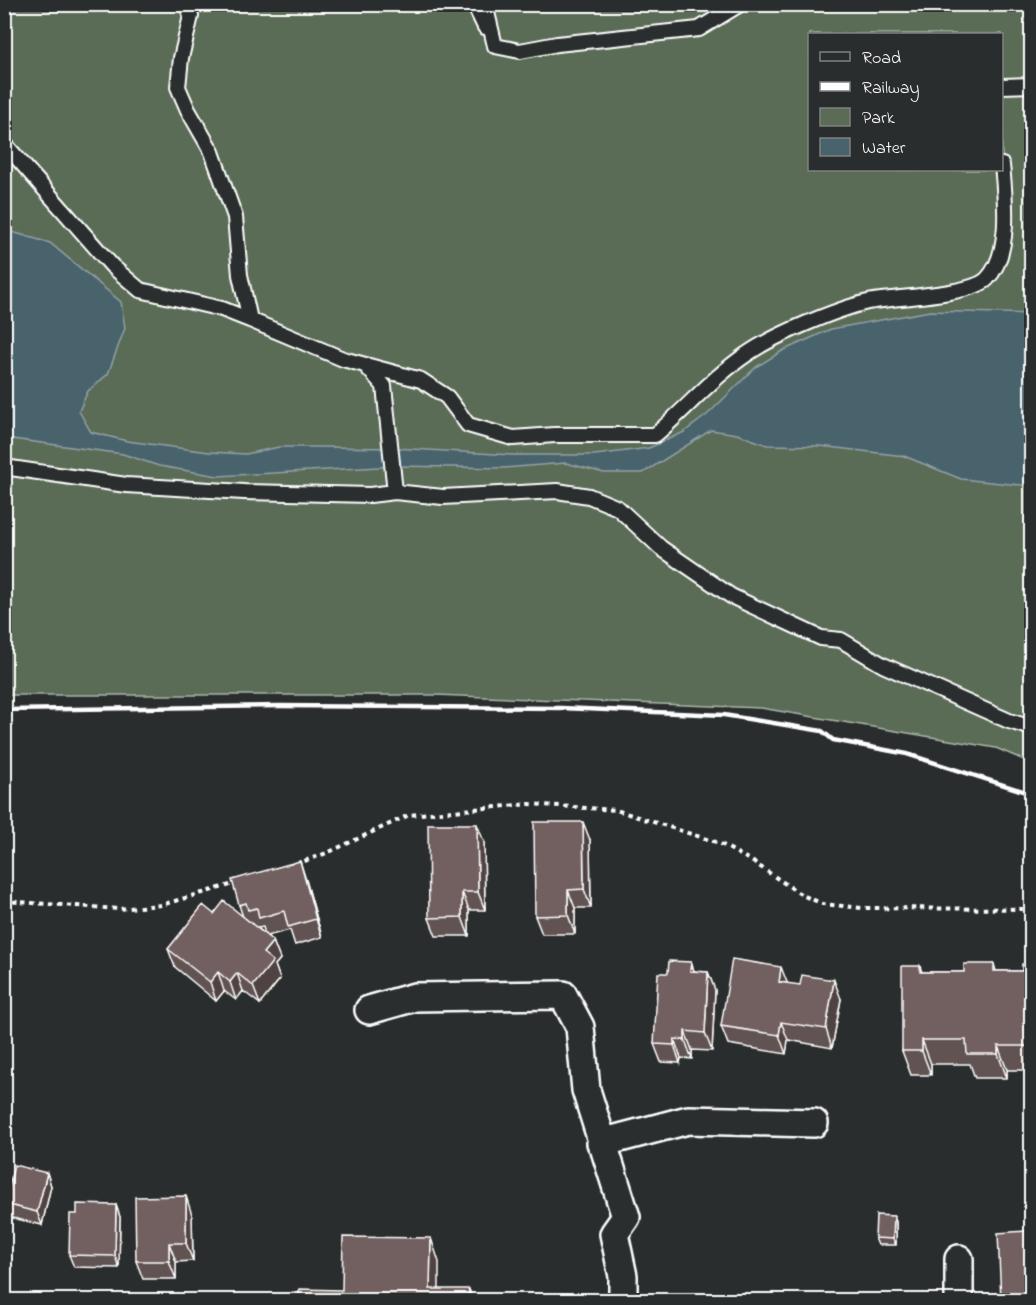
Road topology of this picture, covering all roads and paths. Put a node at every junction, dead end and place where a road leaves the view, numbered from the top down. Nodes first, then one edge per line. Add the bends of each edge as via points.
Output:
1 (187, 4) edge
2 (474, 4) edge
3 (485, 4) edge
4 (741, 4) edge
5 (495, 46) junction
6 (1032, 85) edge
7 (1003, 88) edge
8 (4, 143) edge
9 (1002, 171) edge
10 (250, 320) junction
11 (367, 367) junction
12 (4, 467) edge
13 (395, 492) junction
14 (1032, 728) edge
15 (293, 864) edge
16 (249, 880) edge
17 (4, 901) edge
18 (1032, 909) edge
19 (369, 1010) dead end
20 (814, 1123) dead end
21 (601, 1143) junction
22 (959, 1259) dead end
23 (623, 1300) edge
24 (959, 1300) edge

1 - 10 lane via 191,16 178,87 212,152 235,217 240,275
2 - 5 lane
3 - 5 lane
4 - 5 lane via 699,29 520,51
6 - 7 lane
8 - 10 lane via 112,266 140,290 222,309
9 - 11 lane via 1006,220 998,260 986,280 962,290 866,303 784,335 748,353 655,435 513,438 468,425 447,397 421,380
10 - 11 lane
11 - 13 lane via 384,386
12 - 13 lane via 126,485 244,492
13 - 14 lane via 442,497 557,491 589,496 618,508 661,548 731,596 821,638 842,640 883,665
15 - 18 path via 327,853 409,814 529,804 616,810 719,843 823,904 862,908
16 - 17 path via 161,905 119,909
19 - 21 street via 415,997 563,995 580,1027 586,1090
20 - 21 street via 688,1120
21 - 23 street via 627,1217 614,1234 623,1276
22 - 24 street

